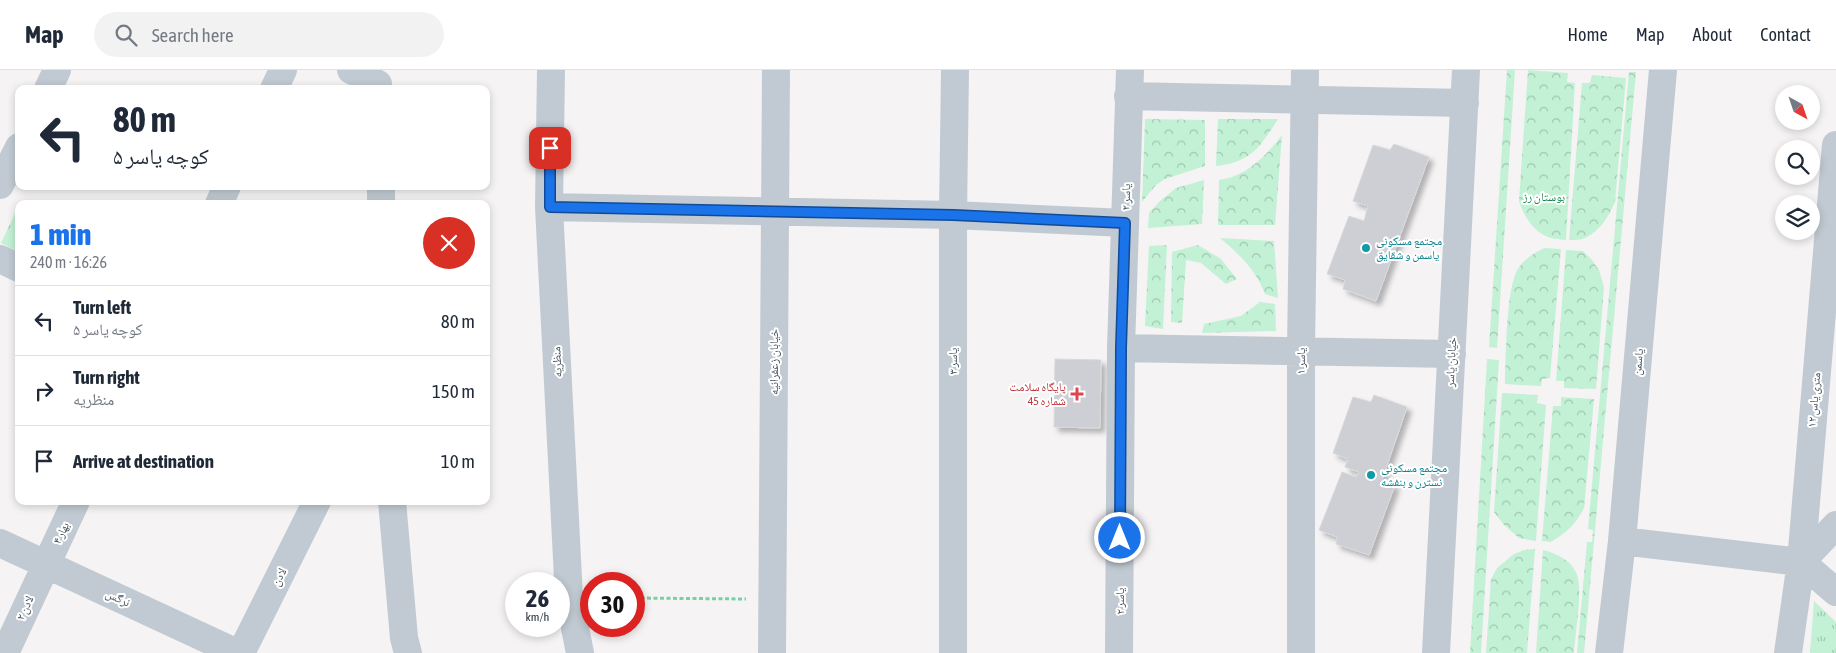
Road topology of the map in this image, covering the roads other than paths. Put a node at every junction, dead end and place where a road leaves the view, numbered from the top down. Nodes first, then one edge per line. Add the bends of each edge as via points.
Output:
1 (57, 70) edge
2 (283, 70) edge
3 (351, 70) edge
4 (551, 70) edge
5 (776, 70) edge
6 (955, 70) edge
7 (1306, 70) edge
8 (1466, 70) edge
9 (1663, 70) edge
10 (378, 81) edge
11 (1129, 83) edge
12 (50, 85) edge
13 (276, 85) edge
14 (1305, 100) junction
15 (1465, 103) junction
16 (1836, 146) edge
17 (15, 155) edge
18 (0, 185) edge
19 (550, 207) junction
20 (775, 211) junction
21 (953, 215) junction
22 (1125, 223) junction
23 (0, 259) edge
24 (1830, 262) edge
25 (15, 266) edge
26 (1121, 348) junction
27 (1301, 350) junction
28 (1452, 354) junction
29 (74, 505) edge
30 (315, 505) edge
31 (392, 505) edge
32 (1836, 525) edge
33 (1622, 542) junction
34 (0, 543) edge
35 (1801, 562) junction
36 (46, 564) junction
37 (1836, 592) edge
38 (5, 653) edge
39 (239, 653) edge
40 (408, 653) edge
41 (580, 653) edge
42 (772, 653) edge
43 (953, 653) edge
44 (1119, 653) edge
45 (1301, 653) edge
46 (1436, 653) edge
47 (1610, 653) edge
48 (1788, 653) edge

1 - 12 street
2 - 13 street
3 - 10 street
4 - 19 street, منظریه
5 - 20 street, خیابان زعفرانیه
6 - 21 street, یاسر ۳
7 - 14 street, یاسر ۱
8 - 15 street, خیابان یاسر
9 - 33 street, یاسمن
11 - 14 street
11 - 22 street, یاسر ۲
14 - 15 street
14 - 27 street, یاسر ۱
15 - 28 street, خیابان یاسر
16 - 24 street, ۱۲ متری یاس
17 - 18 street
19 - 20 street
19 - 41 street, منظریه via 569,598
20 - 21 street
20 - 42 street, خیابان زعفرانیه
21 - 22 street
21 - 43 street, یاسر ۳
22 - 26 street, یاسر ۲
23 - 25 street
24 - 35 street, ۱۲ متری یاس
26 - 27 street
26 - 44 street, یاسر ۲
27 - 28 street
27 - 45 street, یاسر ۱
28 - 46 street, خیابان یاسر
29 - 36 street, بهار ۴
30 - 39 street, لادن
31 - 40 street
32 - 35 street
33 - 35 street
33 - 47 street, یاسمن
34 - 36 street, نرگس
35 - 37 street
35 - 48 street, ۱۲ متری یاس
36 - 38 street, لادن ۲
36 - 39 street, نرگس

